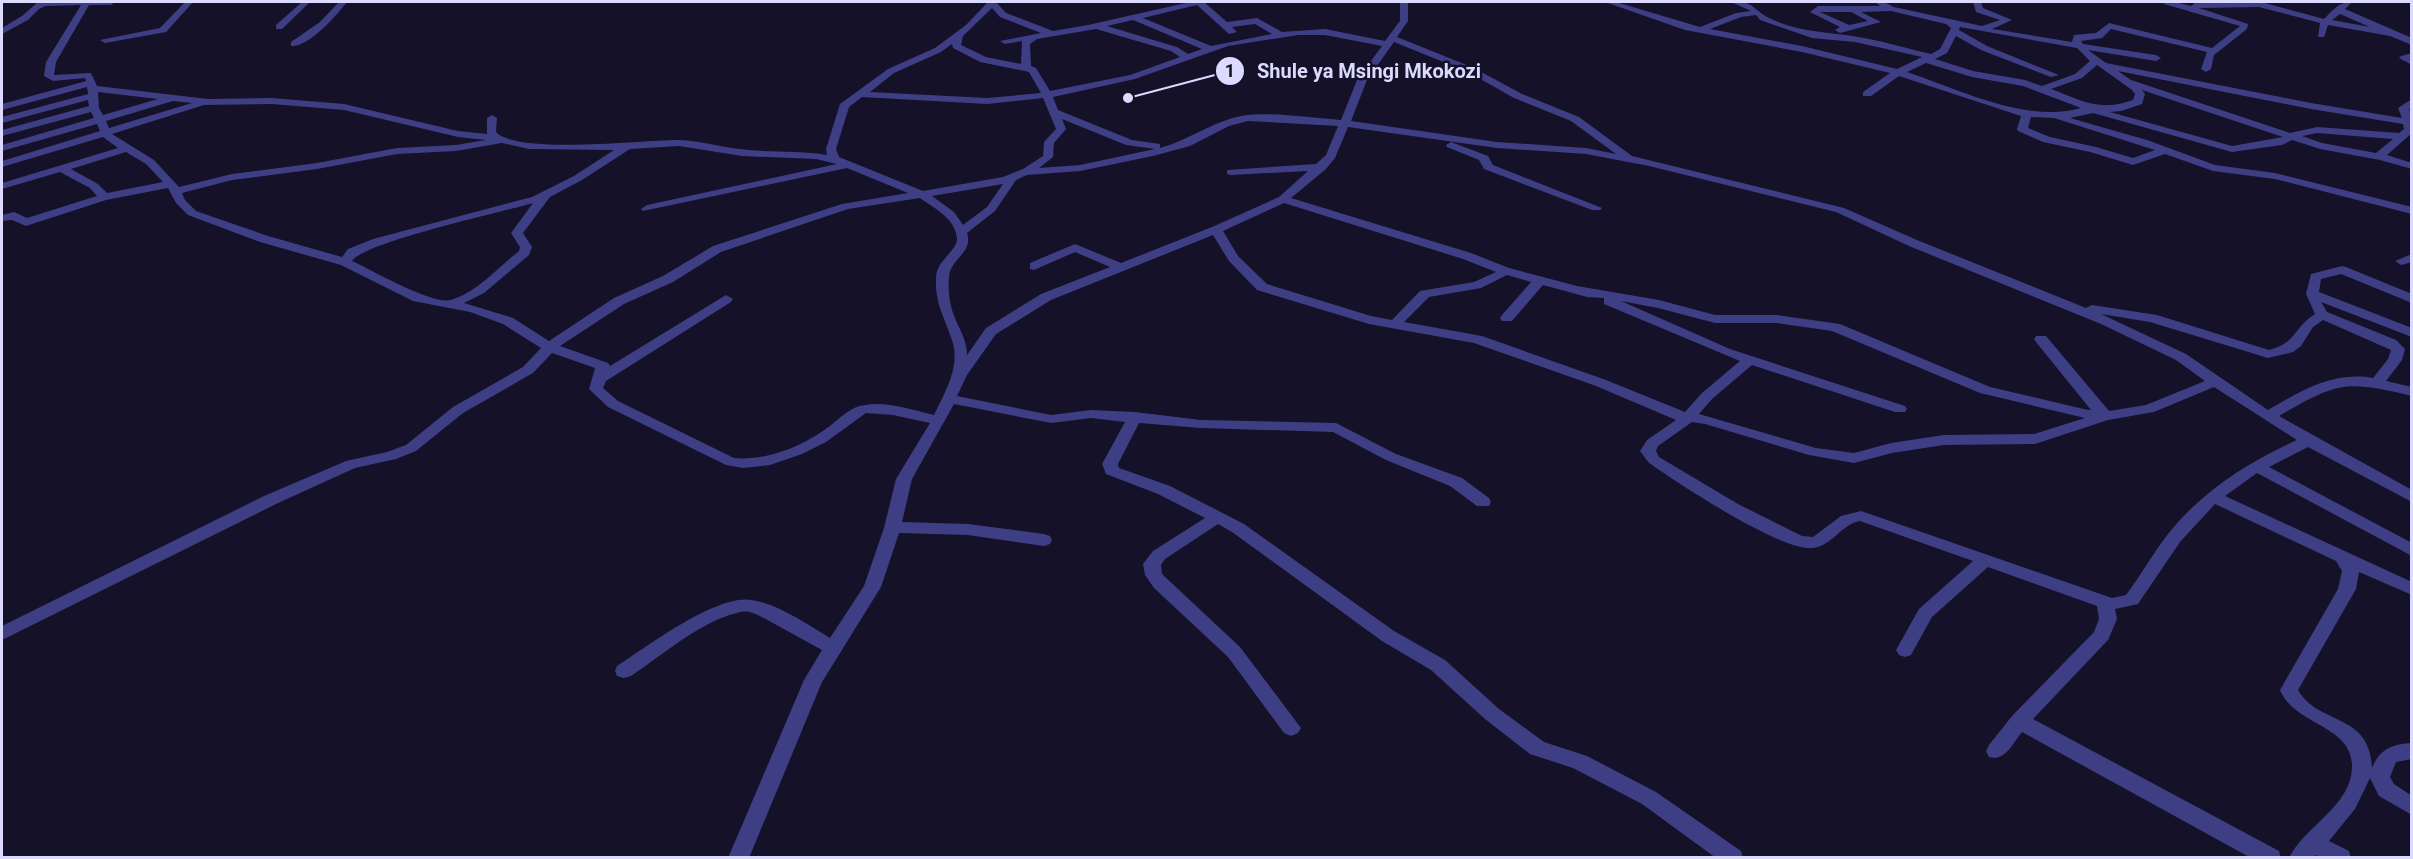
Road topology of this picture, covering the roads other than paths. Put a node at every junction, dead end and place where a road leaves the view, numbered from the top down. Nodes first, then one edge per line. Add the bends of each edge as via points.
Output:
1 (52, 2) edge
2 (111, 2) edge
3 (189, 2) edge
4 (306, 2) edge
5 (343, 2) edge
6 (992, 2) edge
7 (1199, 2) edge
8 (1404, 2) edge
9 (1609, 2) edge
10 (1735, 2) edge
11 (1879, 2) edge
12 (1977, 2) edge
13 (2167, 2) edge
14 (86, 3) edge
15 (2258, 3) edge
16 (41, 4) junction
17 (2343, 4) edge
18 (2186, 8) junction
19 (1850, 9) junction
20 (1891, 9) junction
21 (1755, 13) junction
22 (1133, 18) junction
23 (2326, 22) junction
24 (1226, 25) junction
25 (1096, 26) junction
26 (279, 27) dead end
27 (1952, 27) junction
28 (1848, 28) junction
29 (1980, 29) junction
30 (1700, 30) junction
31 (2, 32) edge
32 (2390, 33) junction
33 (959, 34) junction
34 (1052, 34) junction
35 (1279, 34) junction
36 (2320, 35) dead end
37 (1816, 36) junction
38 (1034, 37) junction
39 (105, 40) dead end
40 (1005, 41) dead end
41 (1240, 41) junction
42 (1390, 41) junction
43 (2412, 42) edge
44 (294, 44) dead end
45 (2078, 46) junction
46 (1210, 49) junction
47 (2214, 51) junction
48 (2412, 56) edge
49 (1187, 58) junction
50 (2009, 58) junction
51 (2156, 58) dead end
52 (1930, 59) junction
53 (2412, 62) edge
54 (2099, 63) junction
55 (1026, 68) junction
56 (2206, 69) dead end
57 (1899, 72) junction
58 (1975, 75) junction
59 (2054, 75) dead end
60 (2129, 82) junction
61 (92, 89) junction
62 (2043, 89) junction
63 (859, 94) junction
64 (1868, 94) dead end
65 (1047, 95) junction
66 (172, 98) junction
67 (208, 102) junction
68 (2412, 102) edge
69 (2, 107) edge
70 (94, 108) junction
71 (2093, 109) junction
72 (1055, 112) junction
73 (2027, 114) junction
74 (2054, 116) junction
75 (492, 118) dead end
76 (2, 120) edge
77 (100, 120) junction
78 (2408, 122) junction
79 (1344, 123) junction
80 (2, 133) edge
81 (106, 134) junction
82 (2293, 135) junction
83 (1438, 137) junction
84 (2398, 137) junction
85 (499, 141) junction
86 (2412, 141) edge
87 (629, 146) junction
88 (1176, 147) junction
89 (2, 148) edge
90 (126, 149) junction
91 (2166, 150) junction
92 (2381, 157) junction
93 (1630, 158) junction
94 (834, 159) junction
95 (2, 164) edge
96 (847, 165) junction
97 (2412, 166) edge
98 (1322, 167) junction
99 (63, 169) junction
100 (1025, 172) junction
101 (1231, 172) dead end
102 (1011, 178) junction
103 (2, 186) edge
104 (173, 187) junction
105 (545, 195) junction
106 (923, 195) junction
107 (104, 197) junction
108 (1283, 199) junction
109 (1596, 208) dead end
110 (647, 209) dead end
111 (2412, 211) edge
112 (2, 218) edge
113 (1216, 230) junction
114 (961, 231) junction
115 (345, 262) junction
116 (1034, 266) dead end
117 (1120, 267) junction
118 (1505, 271) junction
119 (1541, 279) junction
120 (1578, 290) junction
121 (2312, 294) junction
122 (726, 299) dead end
123 (2412, 299) edge
124 (2064, 304) junction
125 (451, 305) junction
126 (2322, 315) junction
127 (1507, 318) dead end
128 (1395, 325) junction
129 (2412, 333) edge
130 (2041, 339) dead end
131 (549, 347) junction
132 (1750, 360) junction
133 (960, 375) junction
134 (601, 378) junction
135 (2215, 382) junction
136 (2377, 382) junction
137 (2412, 392) edge
138 (951, 399) junction
139 (1900, 409) dead end
140 (1135, 416) junction
141 (2106, 416) junction
142 (2269, 416) junction
143 (1688, 418) junction
144 (939, 420) junction
145 (2309, 441) junction
146 (2257, 467) junction
147 (2213, 497) junction
148 (2412, 497) edge
149 (1483, 502) dead end
150 (1217, 517) junction
151 (892, 528) junction
152 (1044, 540) dead end
153 (2412, 550) edge
154 (2342, 557) junction
155 (1985, 560) junction
156 (2412, 589) edge
157 (2105, 603) junction
158 (2, 634) edge
159 (832, 647) junction
160 (1905, 650) dead end
161 (624, 672) dead end
162 (2019, 721) junction
163 (1291, 728) dead end
164 (1996, 751) dead end
165 (2412, 751) edge
166 (2412, 807) edge
167 (2306, 850) edge
168 (738, 858) edge
169 (1733, 858) edge
170 (2271, 858) edge
171 (2341, 858) edge

1 - 16 street
2 - 14 street
3 - 39 street via 164,30
4 - 26 street
5 - 44 street via 323,24
6 - 33 street
6 - 34 street via 1003,15
7 - 22 street
7 - 24 street
8 - 42 street via 1404,21
9 - 30 street
10 - 21 street via 1753,8
11 - 20 street
12 - 29 street via 1978,10 2008,20
13 - 18 street
14 - 16 street
14 - 61 street via 51,62 49,76 88,75
15 - 18 street
15 - 23 street
16 - 31 street
17 - 23 street
17 - 32 street
18 - 47 street via 2244,24
19 - 20 street
19 - 28 street via 1877,22
19 - 28 street via 1814,12
20 - 27 street
21 - 30 street
21 - 37 street
22 - 25 street
22 - 46 street
23 - 32 street
23 - 36 street
24 - 35 street via 1257,21
24 - 41 street
25 - 34 street
25 - 49 street via 1174,49
27 - 29 street
27 - 50 street
27 - 52 street via 1944,51
28 - 37 street
29 - 45 street
30 - 57 street
32 - 43 street
33 - 55 street via 956,46 968,54
33 - 63 street via 927,57 891,71
34 - 38 street
35 - 41 street
35 - 42 street via 1325,32
37 - 52 street via 1855,39
38 - 40 street
38 - 55 street via 1025,43
41 - 46 street
42 - 79 street via 1362,80
42 - 93 street via 1471,70 1518,96 1575,119
45 - 47 street via 2077,37 2099,36 2110,26
45 - 51 street
45 - 54 street
46 - 49 street
47 - 56 street via 2206,60
48 - 53 street via 2404,58
49 - 65 street via 1132,77
50 - 58 street
50 - 59 street
52 - 57 street
52 - 58 street
54 - 60 street
54 - 62 street via 2076,77
54 - 78 street
55 - 65 street via 1034,71
57 - 64 street
57 - 73 street
58 - 62 street
60 - 71 street via 2139,92 2138,102 2121,108
60 - 82 street
61 - 66 street
61 - 69 street
61 - 70 street
61 - 76 street
62 - 71 street
63 - 65 street via 987,101
63 - 94 street via 840,111 841,122 831,149
65 - 72 street
66 - 67 street
66 - 77 street
67 - 81 street
67 - 85 street via 272,101 353,109
68 - 78 street via 2403,108
70 - 77 street
70 - 80 street
71 - 74 street
71 - 82 street via 2232,149 2282,141
72 - 88 street via 1134,144
72 - 100 street via 1060,129 1049,142 1048,157
73 - 74 street
73 - 91 street via 2022,129 2047,140 2133,162
74 - 91 street
75 - 85 street via 491,132
77 - 81 street
77 - 89 street
78 - 84 street via 2409,130
79 - 83 street
79 - 88 street via 1242,118
79 - 98 street
81 - 90 street
81 - 95 street
82 - 84 street via 2325,130
82 - 92 street via 2320,146
83 - 93 street
83 - 109 street via 1485,158 1488,167
84 - 86 street
84 - 92 street
85 - 87 street via 555,147
85 - 104 street via 405,150
87 - 94 street via 679,143 742,153
87 - 105 street
88 - 100 street via 1080,168
90 - 99 street
90 - 104 street via 150,162
91 - 111 street via 2213,168 2275,176
92 - 97 street
93 - 124 street via 1846,212
94 - 96 street
96 - 106 street
96 - 110 street
98 - 101 street
98 - 108 street
99 - 103 street
99 - 107 street via 94,186
100 - 102 street
102 - 106 street
102 - 114 street via 990,212
104 - 107 street
104 - 115 street via 180,201 196,215
105 - 115 street via 377,242 352,252
105 - 125 street via 517,233 525,252 479,290
106 - 114 street via 950,214
106 - 131 street via 839,207 717,249 668,279 606,308
107 - 112 street via 26,222 14,216
108 - 113 street
108 - 118 street
113 - 117 street
113 - 128 street via 1233,258 1262,287
114 - 133 street via 961,248 948,260 942,275 944,307 960,342
115 - 125 street via 418,298
116 - 117 street via 1076,248
117 - 133 street via 1046,297 997,326
118 - 119 street
118 - 128 street via 1480,285 1423,295
119 - 120 street
119 - 127 street
120 - 132 street
120 - 141 street via 1659,304 1715,319 1767,318 1835,327 1985,390
121 - 123 street via 2315,277 2339,270
121 - 126 street via 2314,306
121 - 129 street
122 - 134 street
124 - 126 street via 2152,318 2264,354 2288,349 2308,324
124 - 135 street via 2181,357
125 - 131 street via 508,321
126 - 136 street via 2398,348 2395,360
128 - 143 street via 1502,346
130 - 141 street
131 - 134 street via 603,366
131 - 158 street via 521,375 471,401 405,450 351,464 270,500
132 - 139 street
132 - 143 street via 1707,396
133 - 138 street
134 - 144 street via 596,388 613,404 741,464 770,461 824,436 864,409
135 - 141 street via 2149,409
135 - 142 street
136 - 137 street
136 - 142 street via 2332,382
138 - 140 street via 1045,418 1087,414
138 - 144 street
140 - 149 street via 1201,424 1336,428 1391,457 1456,482
140 - 150 street via 1110,464 1111,470 1164,490
141 - 143 street via 2035,439 1944,440 1854,458 1814,452 1707,420
142 - 145 street
143 - 155 street via 1652,443 1648,451 1654,460 1726,504 1799,541 1819,541 1846,518 1862,516
144 - 151 street via 904,479
145 - 146 street
145 - 148 street
146 - 147 street
146 - 153 street
147 - 154 street
147 - 157 street via 2174,538 2132,600
150 - 163 street via 1159,555 1152,564 1154,575 1234,652
150 - 169 street via 1388,636 1438,665 1537,748 1580,762 1635,790
151 - 152 street via 994,531
151 - 159 street via 872,587
154 - 156 street
154 - 167 street via 2352,574 2347,589 2289,690 2301,706 2351,736 2362,752 2363,765 2357,790
155 - 157 street
155 - 160 street via 1925,614
157 - 162 street via 2108,619 2102,635
159 - 161 street via 760,608 741,605 718,612
159 - 168 street via 804,699
162 - 164 street
162 - 170 street
165 - 166 street via 2384,759 2379,777 2386,790
167 - 171 street

